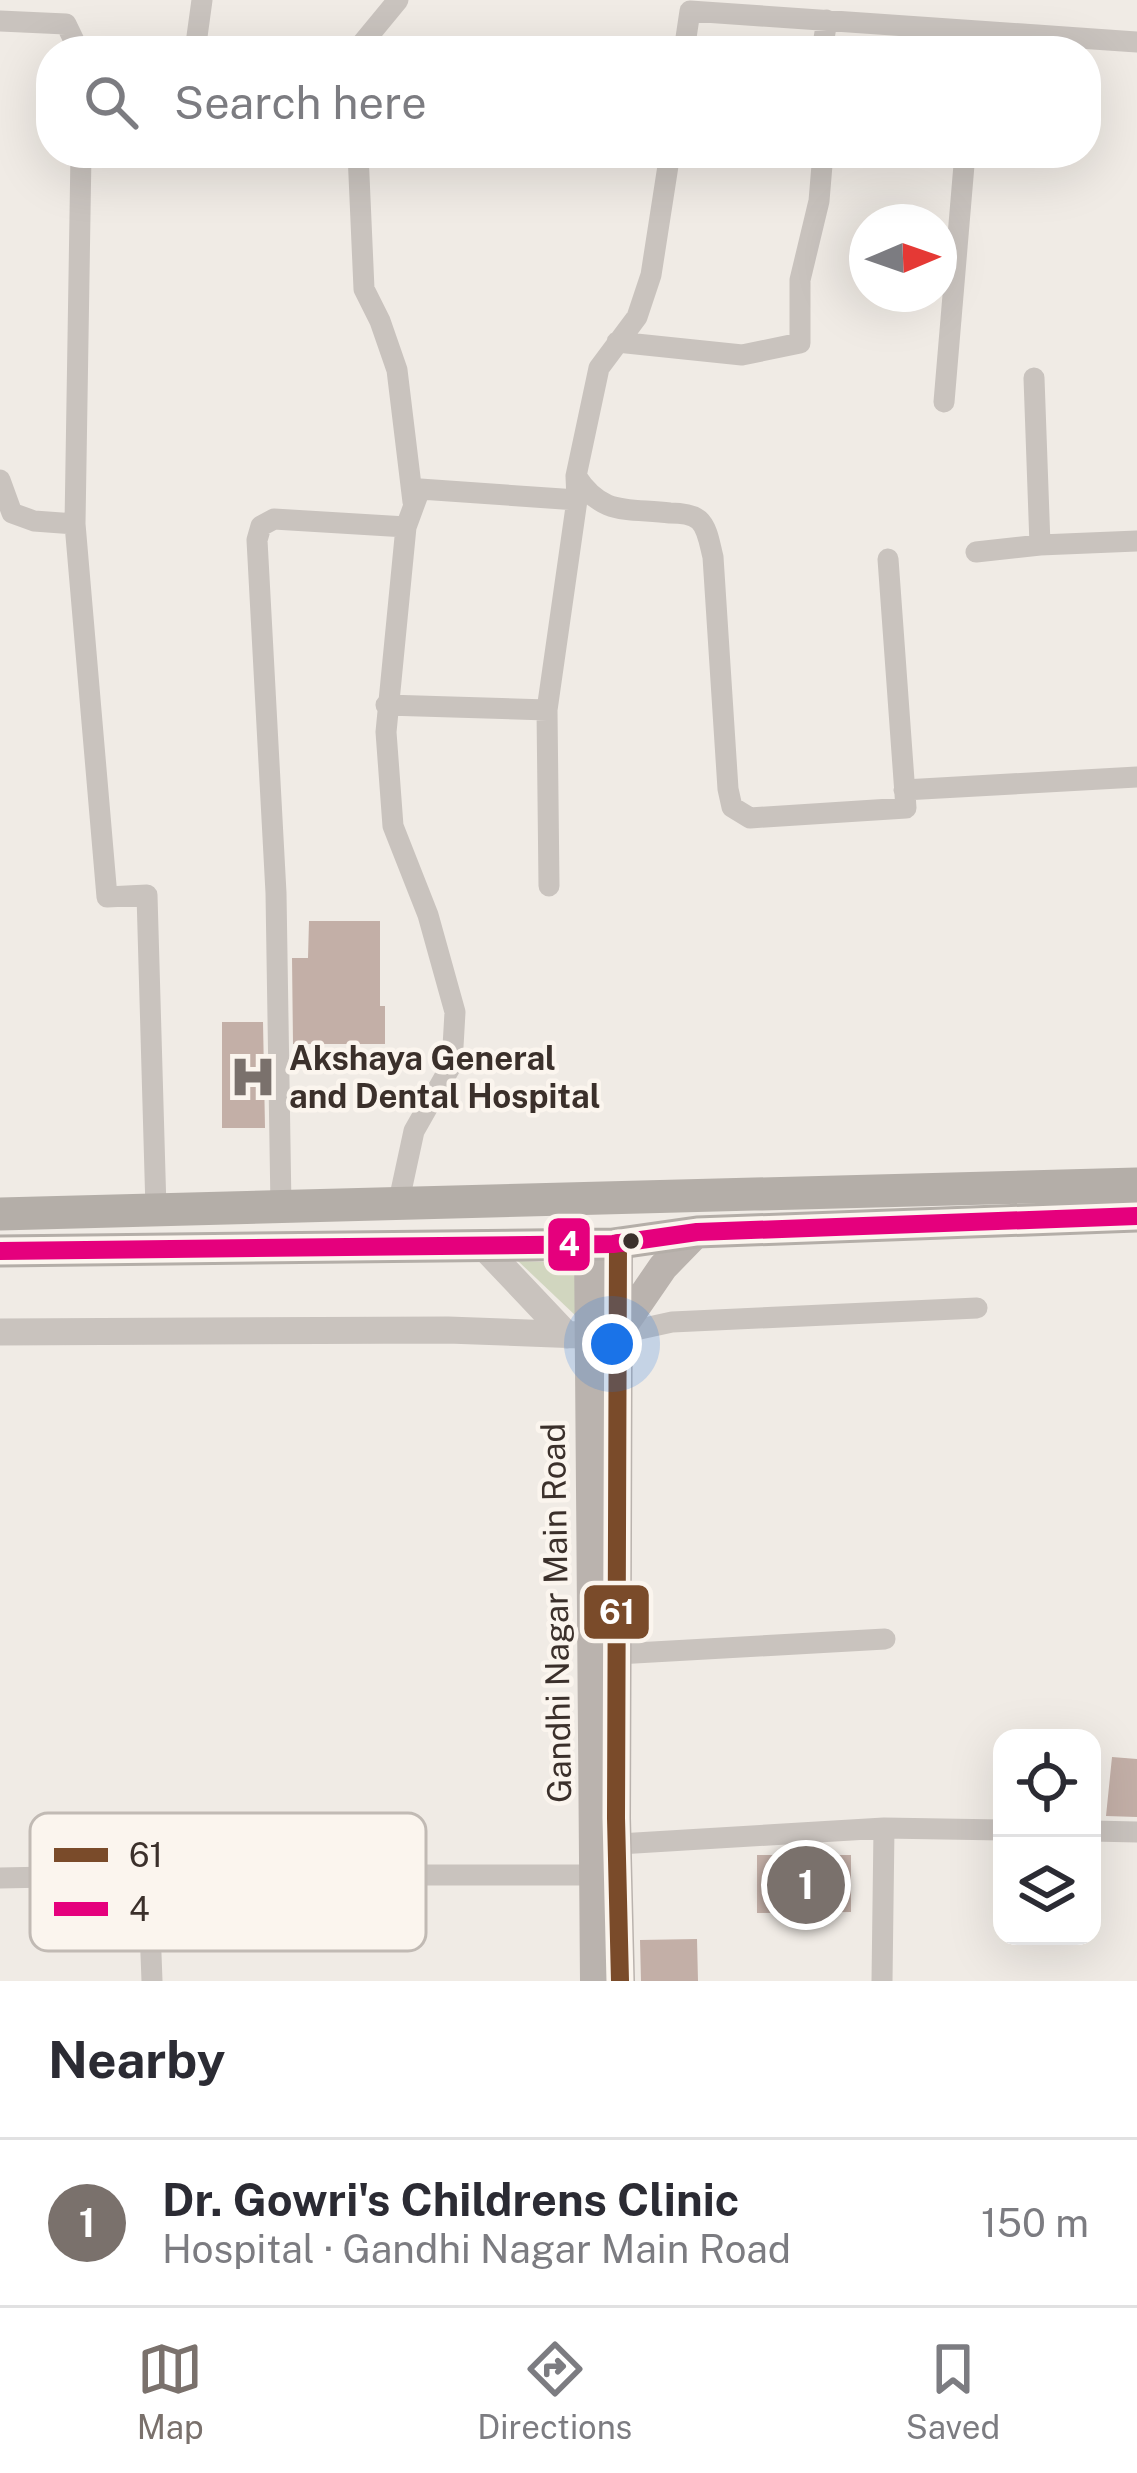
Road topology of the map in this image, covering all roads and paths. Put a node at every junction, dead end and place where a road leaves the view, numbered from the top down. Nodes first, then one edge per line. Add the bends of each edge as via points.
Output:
1 (202, 0) edge
2 (398, 0) edge
3 (691, 5) edge
4 (827, 20) junction
5 (0, 21) edge
6 (72, 36) edge
7 (197, 36) edge
8 (368, 36) edge
9 (686, 36) edge
10 (824, 36) edge
11 (940, 36) edge
12 (1101, 42) edge
13 (1137, 42) edge
14 (81, 168) edge
15 (359, 168) edge
16 (668, 168) edge
17 (822, 168) edge
18 (964, 168) edge
19 (617, 342) junction
20 (1034, 378) dead end
21 (944, 401) dead end
22 (576, 476) junction
23 (0, 480) edge
24 (577, 500) junction
25 (412, 502) junction
26 (75, 524) junction
27 (406, 527) junction
28 (1137, 541) edge
29 (1040, 545) junction
30 (976, 552) dead end
31 (888, 559) dead end
32 (386, 705) junction
33 (547, 710) junction
34 (1137, 777) edge
35 (904, 790) junction
36 (549, 886) dead end
37 (1137, 1184) edge
38 (613, 1201) junction
39 (398, 1204) junction
40 (281, 1207) junction
41 (156, 1209) junction
42 (0, 1214) edge
43 (1137, 1216) edge
44 (697, 1232) junction
45 (480, 1243) junction
46 (607, 1243) junction
47 (0, 1251) edge
48 (976, 1308) dead end
49 (0, 1332) edge
50 (591, 1336) junction
51 (885, 1639) dead end
52 (617, 1654) junction
53 (884, 1828) junction
54 (993, 1830) edge
55 (1101, 1831) edge
56 (1137, 1832) edge
57 (610, 1864) junction
58 (426, 1869) edge
59 (0, 1878) edge
60 (30, 1878) edge
61 (151, 1951) edge
62 (152, 1981) edge
63 (596, 1981) edge
64 (620, 1981) edge
65 (882, 1981) edge

1 - 7 street
2 - 8 street
3 - 4 street
3 - 9 street
4 - 10 street
4 - 11 street
5 - 6 street via 66,24
12 - 13 street
14 - 26 street
15 - 25 street via 364,289 397,370
16 - 19 street via 651,275 637,317
17 - 19 street via 800,280 800,343 742,355
18 - 21 street
19 - 22 street via 599,368
20 - 29 street
22 - 24 street
22 - 35 street via 603,506 683,514 699,520 707,536 733,807 750,818 906,808
23 - 26 street via 12,513
24 - 25 street via 431,487
24 - 33 street
25 - 27 street
26 - 41 street via 107,897 147,895
27 - 32 street
27 - 40 street via 274,519 256,540 276,893
28 - 29 street
29 - 30 street
31 - 35 street
32 - 33 street
32 - 39 street via 392,826 455,1012 452,1064 414,1131
33 - 36 street
34 - 35 street
37 - 38 highway
38 - 39 highway
38 - 46 highway
39 - 40 highway
40 - 41 highway
41 - 42 highway
43 - 44 highway
44 - 46 highway
44 - 50 main road
45 - 46 highway
45 - 47 highway
45 - 50 street
46 - 50 main road, Gandhi Nagar Main Road
48 - 50 street via 672,1322
49 - 50 street
50 - 52 main road, Gandhi Nagar Main Road
50 - 57 main road, Gandhi Nagar Main Road
51 - 52 street
52 - 57 main road, Gandhi Nagar Main Road
53 - 54 street
53 - 57 street
53 - 65 street
55 - 56 street
57 - 58 street
57 - 63 main road, Gandhi Nagar Main Road
57 - 64 main road, Gandhi Nagar Main Road
59 - 60 street
61 - 62 street

